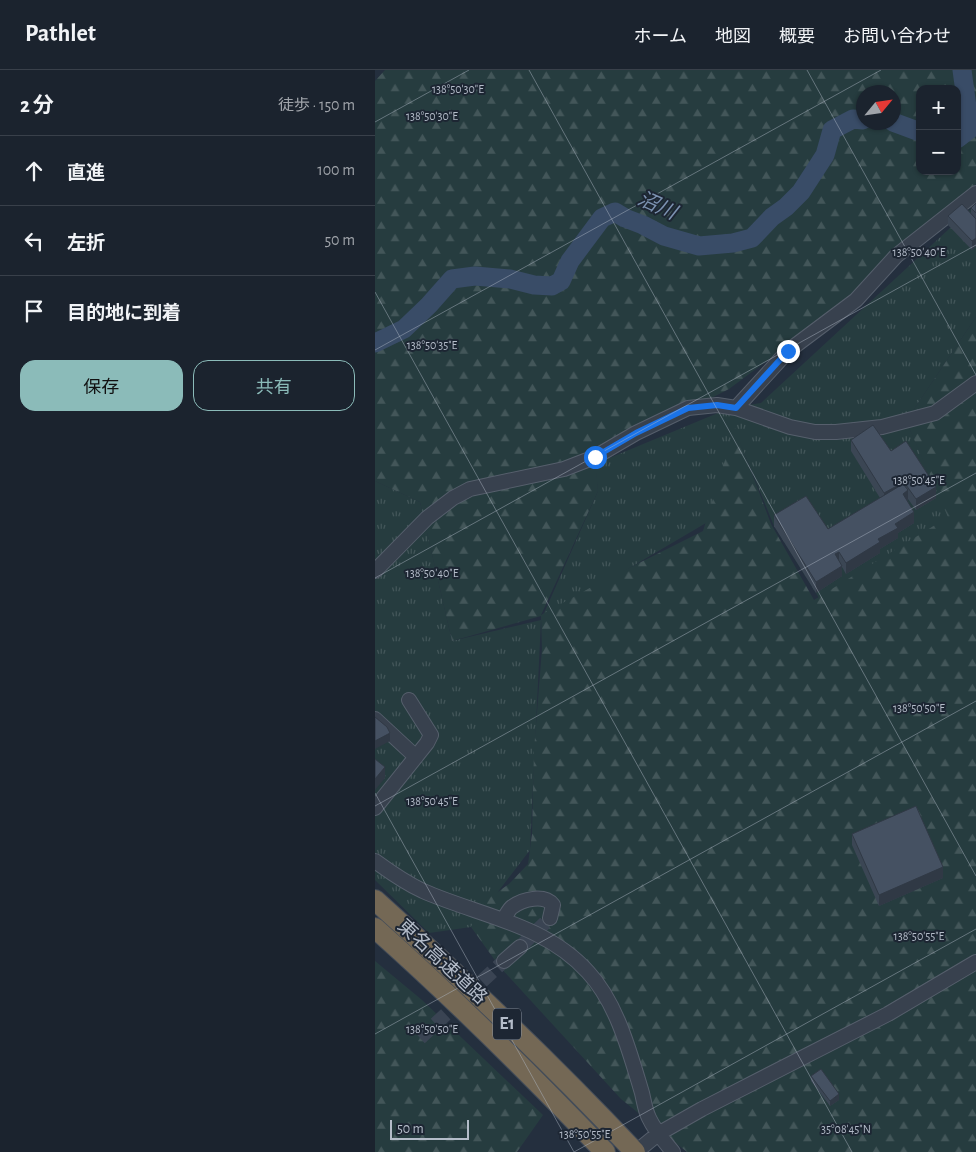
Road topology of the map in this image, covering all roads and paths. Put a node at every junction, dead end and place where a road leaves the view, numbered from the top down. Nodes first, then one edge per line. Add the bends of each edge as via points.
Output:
1 (976, 193) edge
2 (976, 383) edge
3 (736, 408) junction
4 (375, 571) edge
5 (409, 700) dead end
6 (375, 719) edge
7 (417, 757) junction
8 (375, 808) edge
9 (375, 861) edge
10 (375, 900) edge
11 (550, 918) dead end
12 (503, 920) junction
13 (375, 928) edge
14 (520, 947) tunnel mouth
15 (504, 961) tunnel mouth
16 (976, 962) edge
17 (644, 1144) edge
18 (605, 1152) edge
19 (673, 1152) edge

1 - 3 street via 896,256 856,300 788,351
2 - 3 street via 935,413 883,427 837,432 790,427
3 - 4 street via 717,405 688,408 595,457 564,469 469,488 427,518
5 - 7 street via 431,735
6 - 7 street
7 - 8 street
9 - 12 street via 423,891
10 - 17 highway, 東名高速道路 / E1 via 567,1082
11 - 12 street via 553,905 549,900 538,898 511,907
12 - 17 street via 560,946 602,988 619,1024 648,1116
13 - 18 highway, 東名高速道路 / E1 via 482,1027
14 - 15 street
16 - 17 street via 888,1014 702,1109
17 - 19 street

